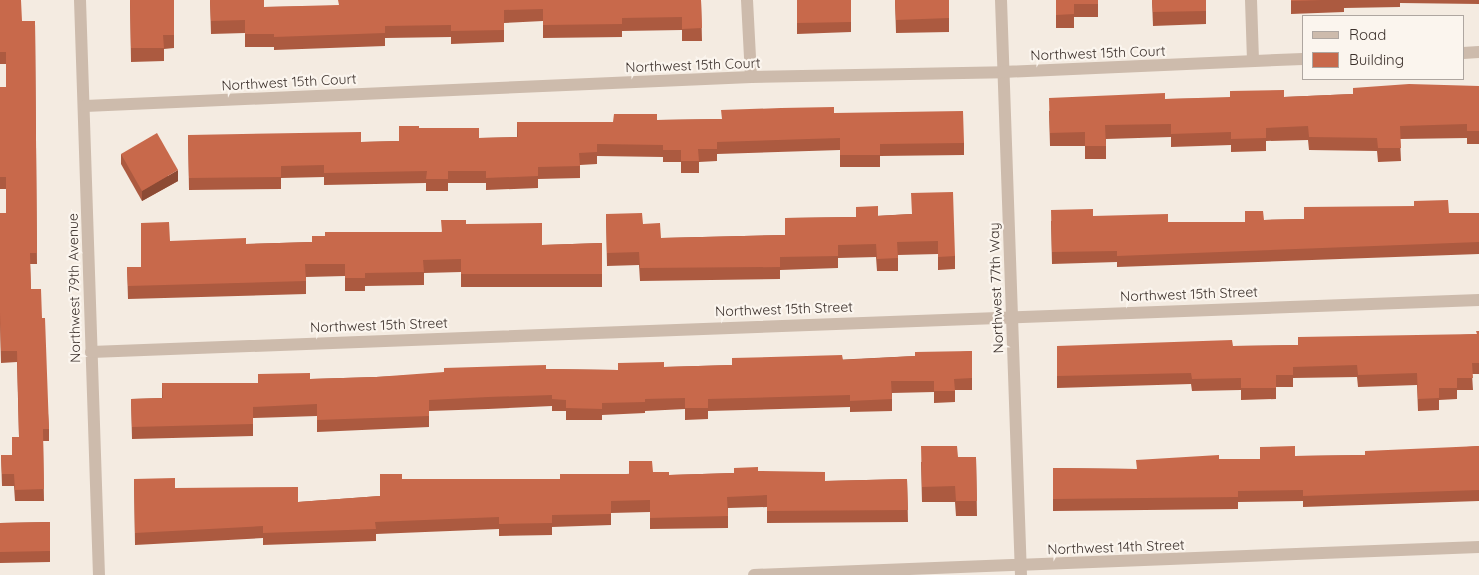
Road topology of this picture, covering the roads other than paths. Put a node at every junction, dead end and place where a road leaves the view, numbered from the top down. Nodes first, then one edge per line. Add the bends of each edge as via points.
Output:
1 (80, 0) edge
2 (747, 0) edge
3 (1001, 0) edge
4 (1251, 0) edge
5 (1479, 52) edge
6 (1464, 53) edge
7 (1302, 59) edge
8 (1253, 61) junction
9 (1004, 72) junction
10 (751, 77) junction
11 (85, 106) junction
12 (1479, 300) edge
13 (1012, 316) junction
14 (91, 352) junction
15 (1479, 547) edge
16 (1020, 570) edge
17 (98, 575) edge
18 (754, 575) edge

1 - 11 street, Northwest 79th Avenue
2 - 10 street
3 - 9 street, Northwest 77th Way
4 - 8 street
5 - 6 street
7 - 8 street, Northwest 15th Court
8 - 9 street, Northwest 15th Court
9 - 10 street, Northwest 15th Court
9 - 13 street, Northwest 77th Way
10 - 11 street, Northwest 15th Court
11 - 14 street, Northwest 79th Avenue
12 - 13 street, Northwest 15th Street
13 - 14 street, Northwest 15th Street
13 - 16 street, Northwest 77th Way
14 - 17 street, Northwest 79th Avenue
15 - 16 street, Northwest 14th Street
16 - 18 street, Northwest 14th Street

